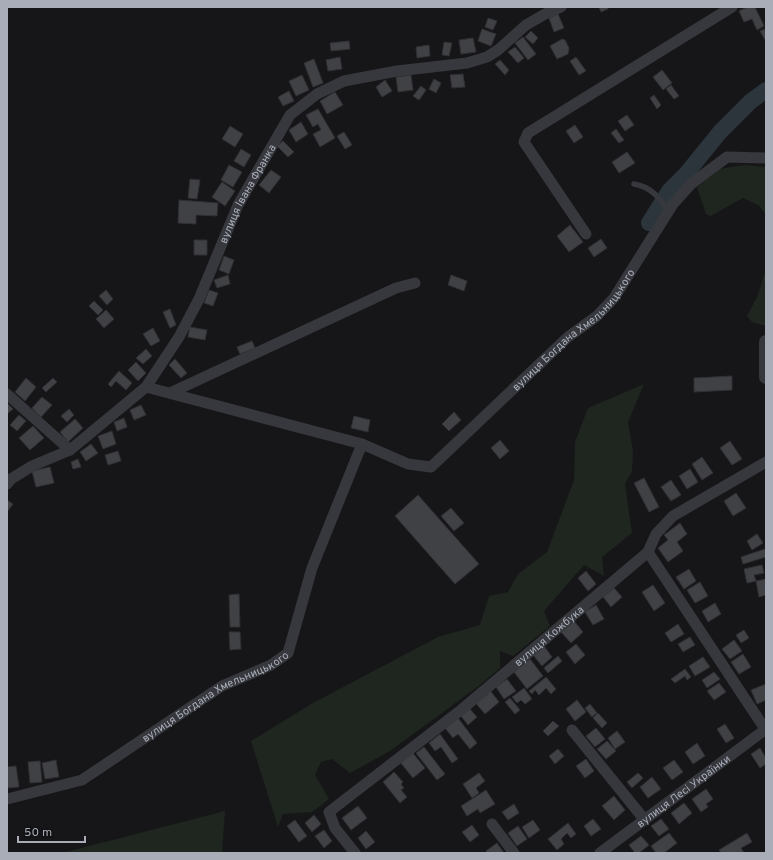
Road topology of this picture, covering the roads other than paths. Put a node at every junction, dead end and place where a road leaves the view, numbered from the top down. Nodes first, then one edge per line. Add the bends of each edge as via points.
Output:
1 (561, 7) edge
2 (732, 7) edge
3 (766, 158) edge
4 (634, 184) dead end
5 (667, 210) junction
6 (586, 234) dead end
7 (415, 283) dead end
8 (766, 342) edge
9 (766, 377) edge
10 (146, 386) junction
11 (170, 393) junction
12 (7, 394) edge
13 (362, 444) junction
14 (70, 450) junction
15 (766, 462) edge
16 (7, 484) edge
17 (648, 552) junction
18 (766, 729) edge
19 (572, 730) dead end
20 (7, 799) edge
21 (644, 819) junction
22 (492, 824) dead end
23 (355, 853) edge
24 (514, 853) edge
25 (600, 853) edge

1 - 10 street, вулиця Івана Франка via 526,25 487,57 467,63 397,71 344,81 316,94 290,115 238,205 196,306 179,337
2 - 6 street via 528,133 524,142
3 - 5 street, вулиця Богдана Хмельницького via 727,157 691,184
4 - 5 lane via 644,185 657,196
5 - 13 street, вулиця Богдана Хмельницького via 614,298 598,316 568,337 431,467 408,464
7 - 11 street via 396,288
8 - 9 street
10 - 11 street, вулиця Богдана Хмельницького
10 - 14 street, вулиця Івана Франка
11 - 13 street, вулиця Богдана Хмельницького
12 - 14 street
13 - 20 street, вулиця Богдана Хмельницького via 312,568 288,653 271,665 222,686 82,780
14 - 16 street, вулиця Івана Франка via 32,466
15 - 17 street, вулиця Кожбука via 672,516 656,534
17 - 18 street
17 - 23 street, вулиця Кожбука via 460,710 329,812 335,828
18 - 21 street, вулиця Лесі Українки
19 - 21 street
21 - 25 street, вулиця Лесі Українки
22 - 24 street

